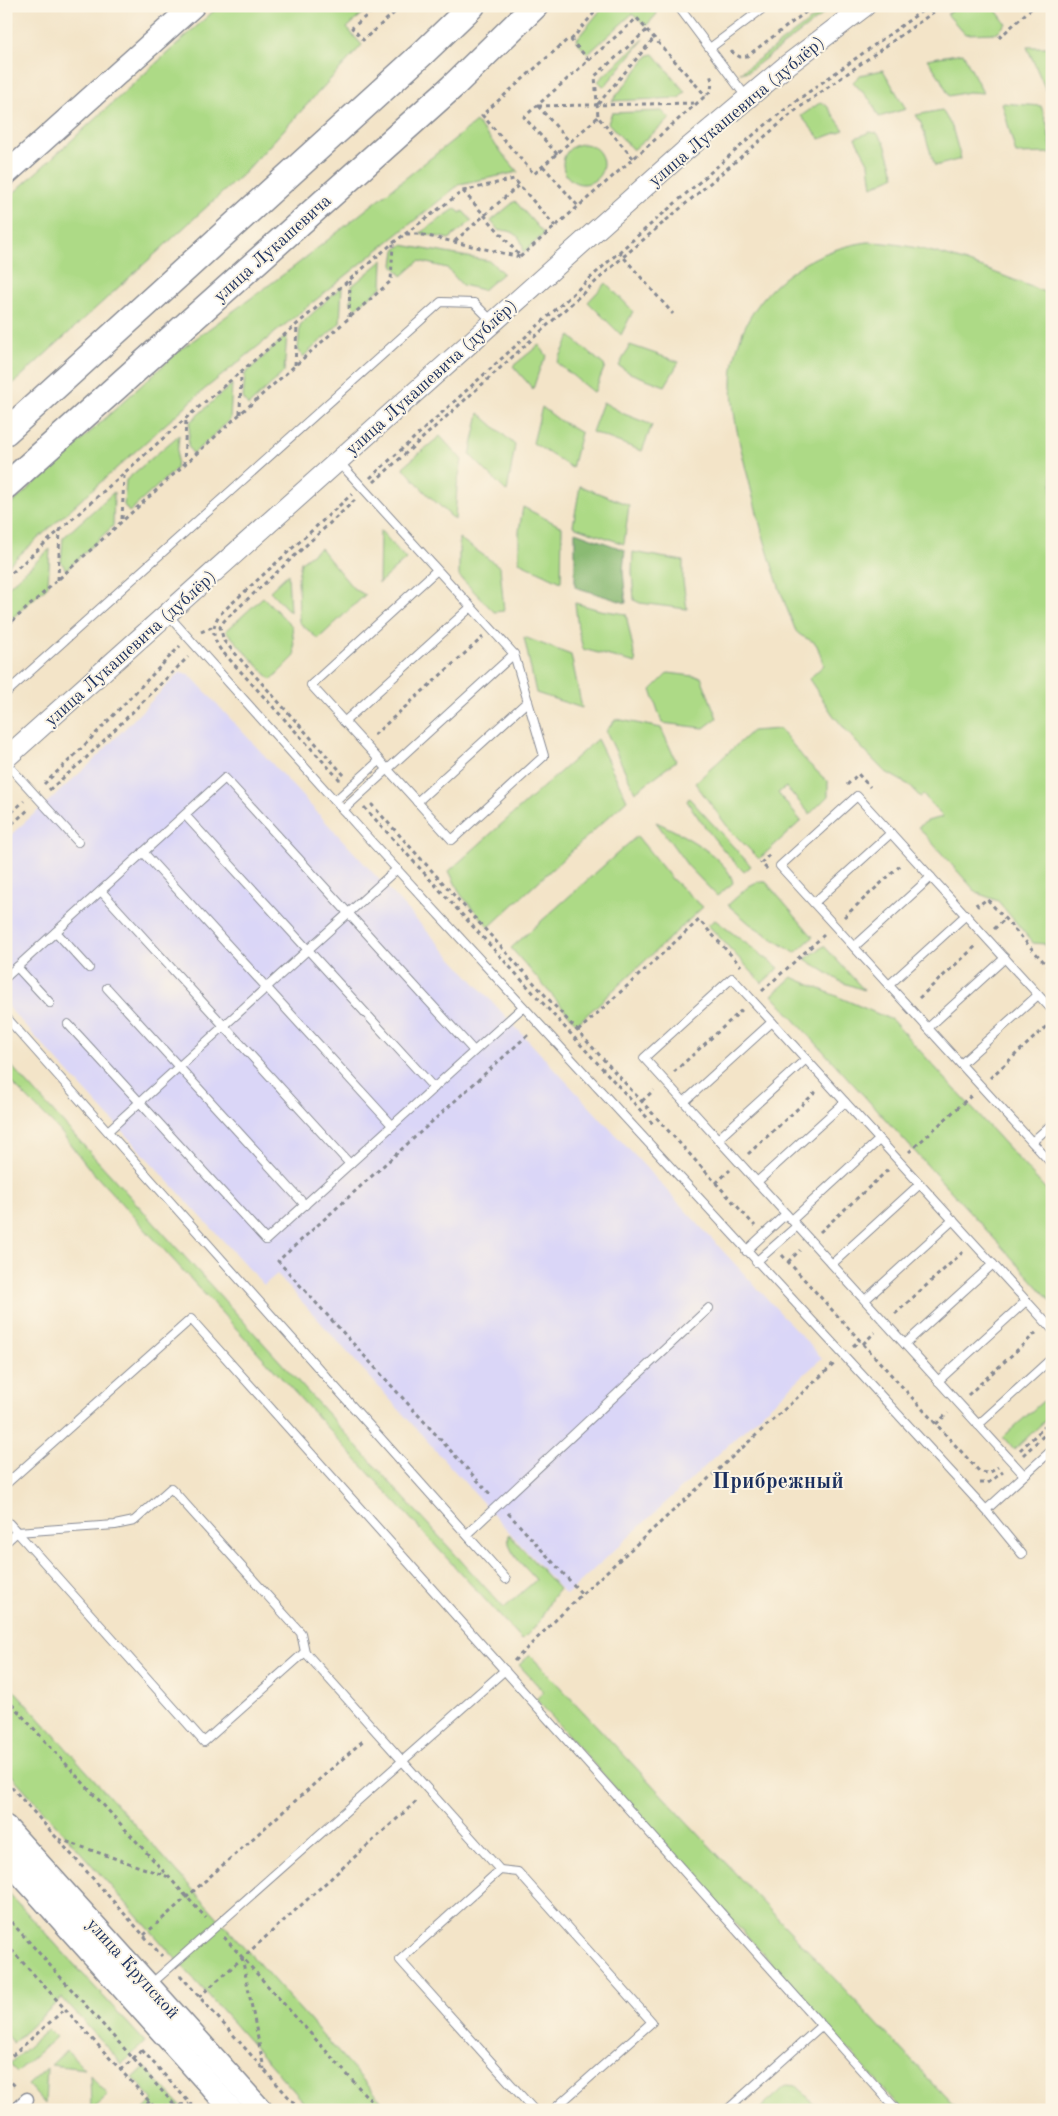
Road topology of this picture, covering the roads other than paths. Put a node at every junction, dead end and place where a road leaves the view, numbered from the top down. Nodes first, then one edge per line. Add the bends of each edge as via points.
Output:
1 (193, 6) edge
2 (472, 6) edge
3 (535, 6) edge
4 (678, 6) edge
5 (766, 6) edge
6 (865, 6) edge
7 (710, 48) junction
8 (747, 98) junction
9 (6, 174) edge
10 (493, 322) junction
11 (6, 432) edge
12 (337, 461) junction
13 (6, 486) edge
14 (437, 570) junction
15 (471, 607) junction
16 (167, 614) junction
17 (514, 654) junction
18 (6, 693) edge
19 (528, 701) junction
20 (344, 722) junction
21 (6, 758) edge
22 (379, 761) junction
23 (6, 763) edge
24 (387, 769) junction
25 (335, 801) junction
26 (417, 802) junction
27 (343, 810) junction
28 (185, 815) junction
29 (891, 833) junction
30 (78, 842) dead end
31 (144, 852) junction
32 (397, 869) junction
33 (931, 877) junction
34 (101, 891) junction
35 (814, 903) junction
36 (348, 913) junction
37 (966, 915) junction
38 (56, 932) junction
39 (854, 948) junction
40 (308, 950) junction
41 (1005, 958) junction
42 (17, 967) junction
43 (89, 968) dead end
44 (6, 977) edge
45 (889, 985) junction
46 (107, 988) dead end
47 (266, 988) junction
48 (1038, 994) junction
49 (50, 1003) dead end
50 (523, 1007) junction
51 (1052, 1010) edge
52 (6, 1017) edge
53 (772, 1022) junction
54 (68, 1024) dead end
55 (224, 1026) junction
56 (928, 1028) junction
57 (474, 1051) junction
58 (806, 1059) junction
59 (961, 1064) junction
60 (179, 1067) junction
61 (434, 1088) junction
62 (140, 1102) junction
63 (684, 1102) junction
64 (845, 1102) junction
65 (1052, 1124) edge
66 (392, 1125) junction
67 (108, 1131) junction
68 (718, 1139) junction
69 (880, 1140) junction
70 (1032, 1142) junction
71 (350, 1164) junction
72 (1052, 1164) edge
73 (757, 1182) junction
74 (920, 1184) junction
75 (305, 1205) junction
76 (792, 1220) junction
77 (953, 1220) junction
78 (746, 1251) junction
79 (756, 1262) junction
80 (832, 1264) junction
81 (993, 1264) junction
82 (865, 1300) junction
83 (1026, 1301) junction
84 (709, 1308) dead end
85 (1049, 1326) edge
86 (905, 1344) junction
87 (1052, 1358) edge
88 (938, 1381) junction
89 (978, 1424) junction
90 (1052, 1450) edge
91 (1024, 1475) junction
92 (6, 1484) edge
93 (986, 1510) junction
94 (6, 1520) edge
95 (17, 1532) junction
96 (467, 1534) junction
97 (6, 1542) edge
98 (1022, 1554) dead end
99 (506, 1579) dead end
100 (305, 1652) junction
101 (505, 1670) junction
102 (402, 1761) junction
103 (6, 1827) edge
104 (6, 1858) edge
105 (500, 1870) junction
106 (150, 1986) junction
107 (822, 2025) junction
108 (26, 2099) dead end
109 (6, 2106) edge
110 (8, 2110) edge
111 (14, 2110) edge
112 (232, 2110) edge
113 (261, 2110) edge
114 (534, 2110) edge
115 (553, 2110) edge
116 (727, 2110) edge
117 (897, 2110) edge

1 - 9 main road
2 - 11 main road
3 - 13 main road, улица Лукашевича via 452,88
4 - 7 lane
5 - 7 lane
6 - 8 street, улица Лукашевича (дублёр)
7 - 8 lane
8 - 10 street, улица Лукашевича (дублёр)
10 - 12 street, улица Лукашевича (дублёр)
10 - 18 lane via 474,303 441,302
12 - 14 lane
12 - 16 street, улица Лукашевича (дублёр)
14 - 15 lane
14 - 20 lane via 311,685
15 - 17 lane
15 - 20 lane
16 - 21 street, улица Лукашевича (дублёр)
16 - 25 lane
17 - 19 lane
17 - 24 lane
19 - 26 lane
19 - 26 lane via 544,756 452,840
20 - 22 lane
22 - 24 lane
22 - 25 lane
23 - 30 lane
24 - 26 lane
24 - 27 lane
25 - 27 lane
27 - 32 lane
28 - 31 lane
28 - 36 lane via 225,778
28 - 40 lane
29 - 33 lane
29 - 35 lane
29 - 35 lane via 857,796 780,866
31 - 34 lane
31 - 47 lane
32 - 36 lane
32 - 50 lane
33 - 37 lane
33 - 39 lane
34 - 38 lane
34 - 55 lane
35 - 39 lane
36 - 40 lane
36 - 57 lane
37 - 41 lane
37 - 45 lane
38 - 42 lane
38 - 43 lane
39 - 45 lane
40 - 47 lane
40 - 61 lane
41 - 48 lane
41 - 56 lane
42 - 44 lane
42 - 49 lane
45 - 56 lane
46 - 60 lane
47 - 55 lane
47 - 66 lane
48 - 51 lane
48 - 59 lane
50 - 57 lane
50 - 78 lane
52 - 67 lane
53 - 58 lane
53 - 63 lane
53 - 63 lane via 732,978 644,1058
54 - 62 lane
55 - 60 lane
55 - 71 lane
56 - 59 lane
57 - 61 lane
58 - 64 lane
58 - 68 lane
59 - 70 lane
60 - 62 lane
60 - 75 lane
61 - 66 lane
62 - 67 lane
62 - 75 lane via 266,1240
63 - 68 lane
64 - 69 lane
64 - 73 lane
65 - 70 lane
66 - 71 lane
67 - 96 lane
68 - 73 lane
69 - 74 lane
69 - 76 lane
70 - 72 lane
71 - 75 lane
73 - 76 lane
74 - 77 lane
74 - 80 lane
76 - 78 lane
76 - 79 lane
76 - 80 lane
77 - 81 lane
77 - 82 lane
78 - 79 lane
79 - 93 lane
80 - 82 lane
81 - 83 lane
81 - 86 lane
82 - 86 lane
83 - 85 lane
83 - 88 lane
84 - 96 lane
86 - 88 lane
87 - 89 lane
88 - 89 lane
89 - 91 lane
90 - 91 lane
91 - 93 lane
92 - 101 lane via 192,1319
93 - 98 lane
94 - 95 lane
95 - 97 lane
95 - 100 lane via 134,1521 171,1488 301,1633
95 - 100 lane via 204,1742
96 - 99 lane
100 - 102 lane
101 - 102 lane
101 - 107 lane
102 - 105 lane
102 - 106 lane
103 - 106 main road, улица Крупской
104 - 112 main road, улица Крупской
105 - 114 lane via 400,1960
105 - 115 lane via 518,1872 652,2022
106 - 113 main road, улица Крупской
107 - 116 lane
107 - 117 lane
108 - 111 street
109 - 110 lane

